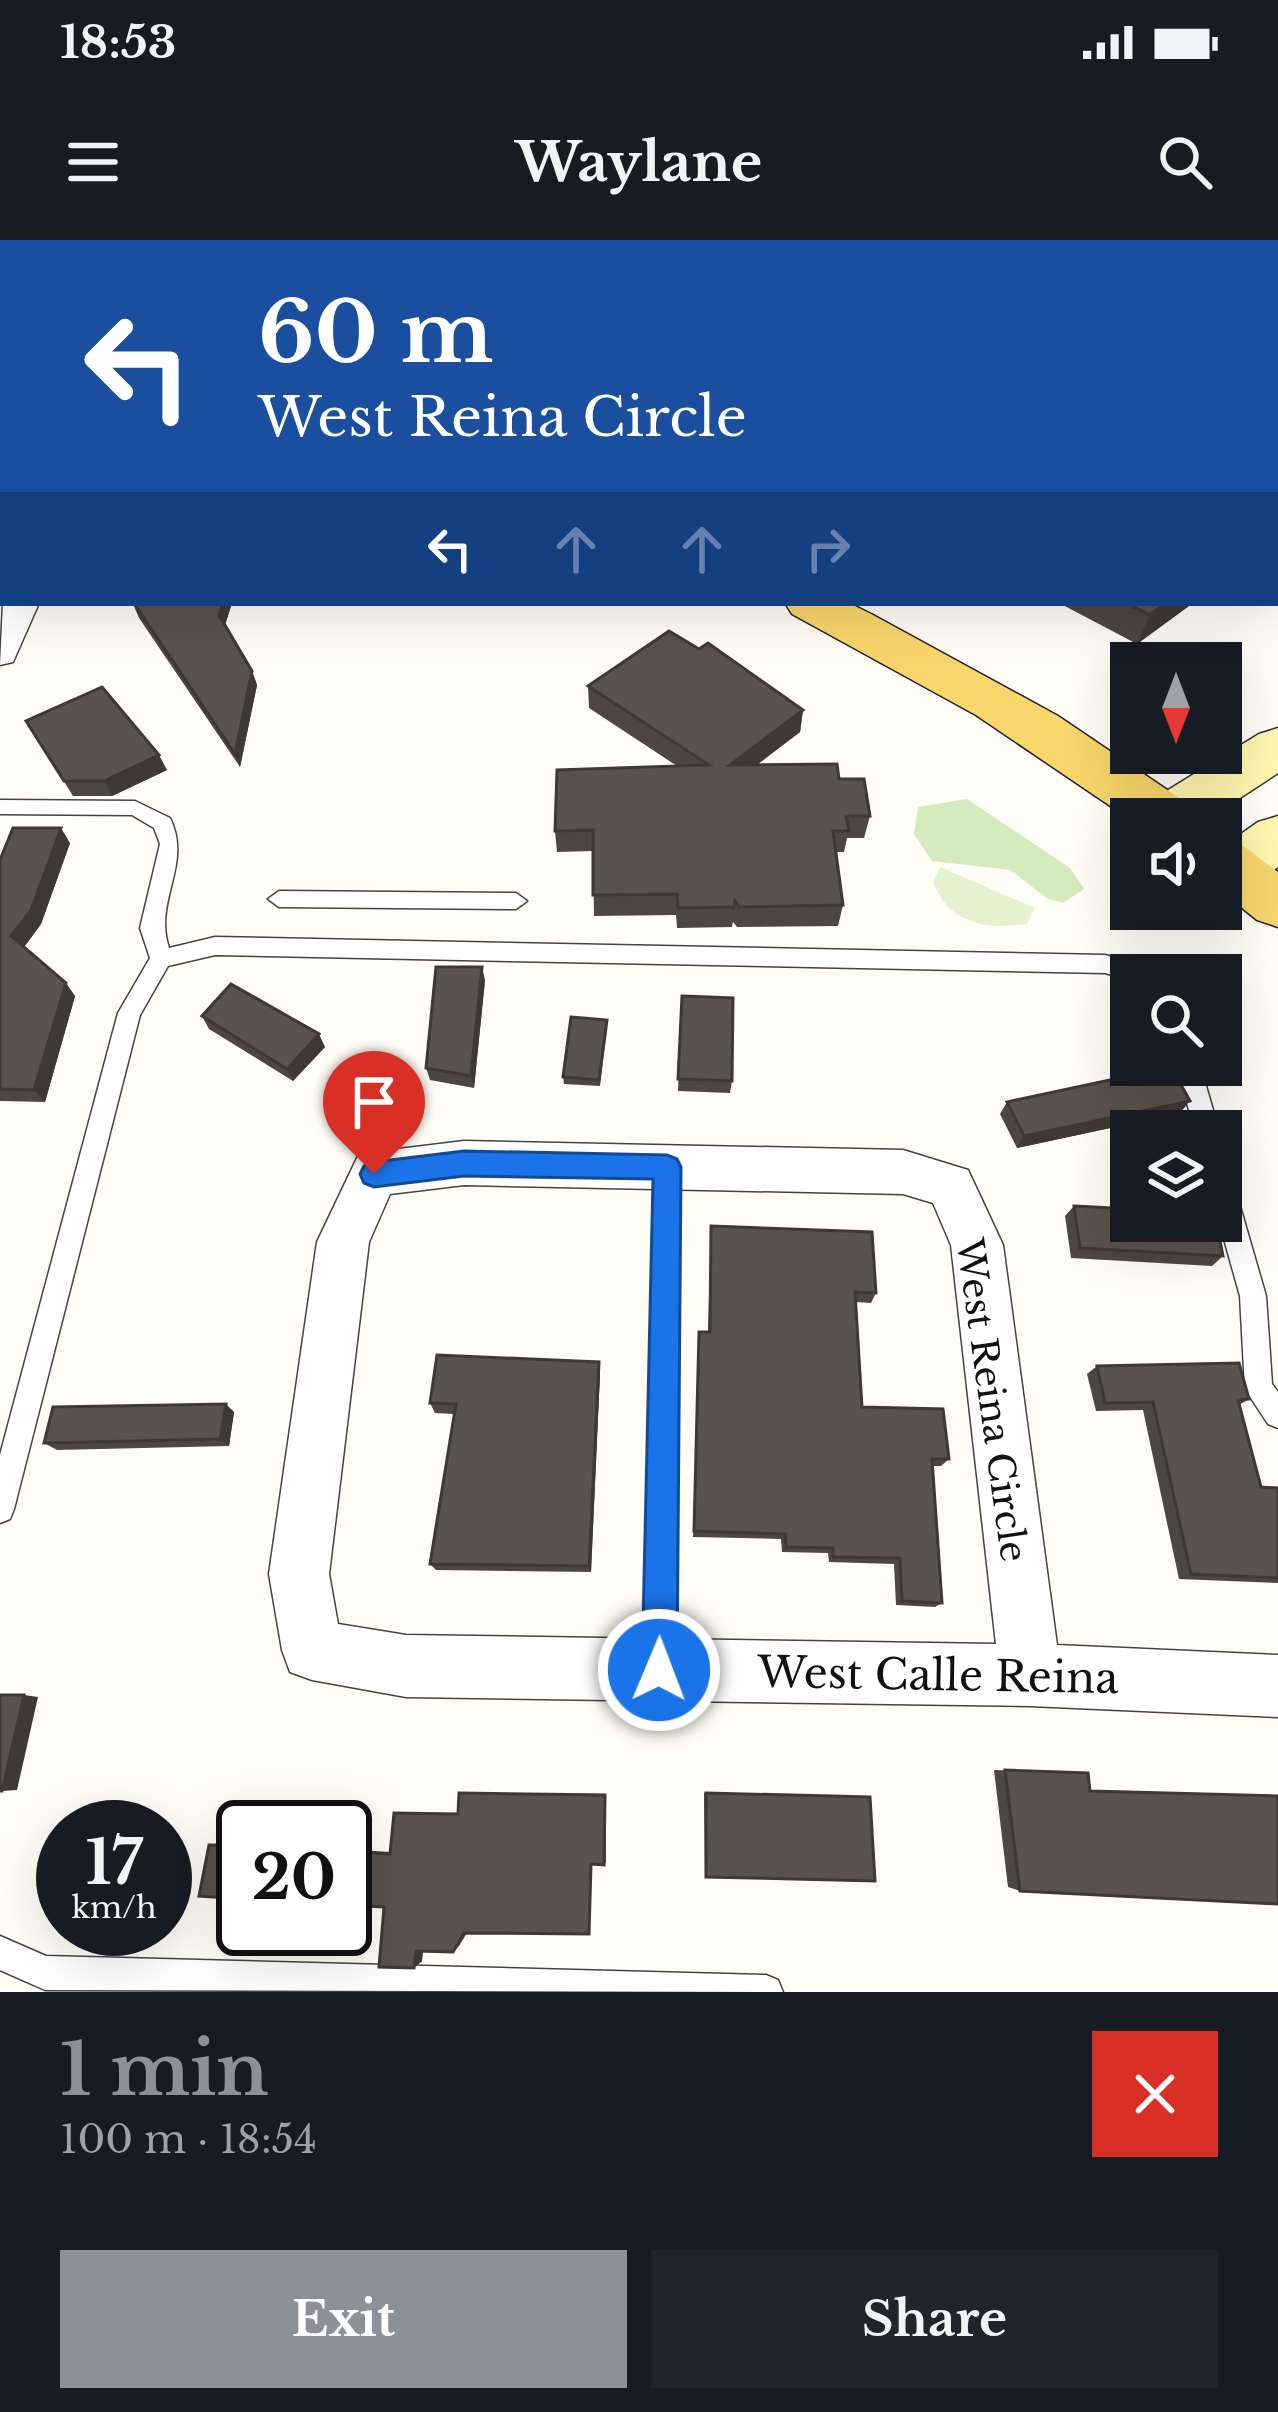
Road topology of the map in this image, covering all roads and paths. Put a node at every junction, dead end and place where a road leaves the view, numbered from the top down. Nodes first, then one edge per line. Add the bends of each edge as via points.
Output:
1 (20, 606) edge
2 (815, 606) edge
3 (0, 653) edge
4 (1278, 747) edge
5 (1142, 798) edge
6 (1199, 798) edge
7 (0, 807) edge
8 (1244, 855) edge
9 (279, 899) dead end
10 (516, 901) dead end
11 (1278, 904) edge
12 (161, 959) junction
13 (1110, 965) edge
14 (667, 1167) junction
15 (1238, 1242) edge
16 (1278, 1414) edge
17 (0, 1509) edge
18 (312, 1650) joint
19 (659, 1670) junction
20 (1030, 1675) junction
21 (1278, 1686) edge
22 (0, 1953) edge
23 (766, 1992) edge

1 - 3 street
2 - 5 main road via 1006,710
4 - 6 street
7 - 12 lane via 135,808 163,823 170,844 151,928
8 - 11 main road
9 - 10 lane
12 - 13 lane via 214,946
12 - 17 lane via 129,1013
14 - 18 street, West Reina Circle via 464,1163 374,1174 344,1241 302,1550
14 - 19 lane
14 - 20 street, West Reina Circle via 903,1172 950,1186 977,1244
15 - 16 lane via 1253,1296 1259,1389
18 - 19 street, West Calle Reina via 406,1666
19 - 20 street, West Calle Reina
20 - 21 street, West Calle Reina
22 - 23 lane via 45,1973

